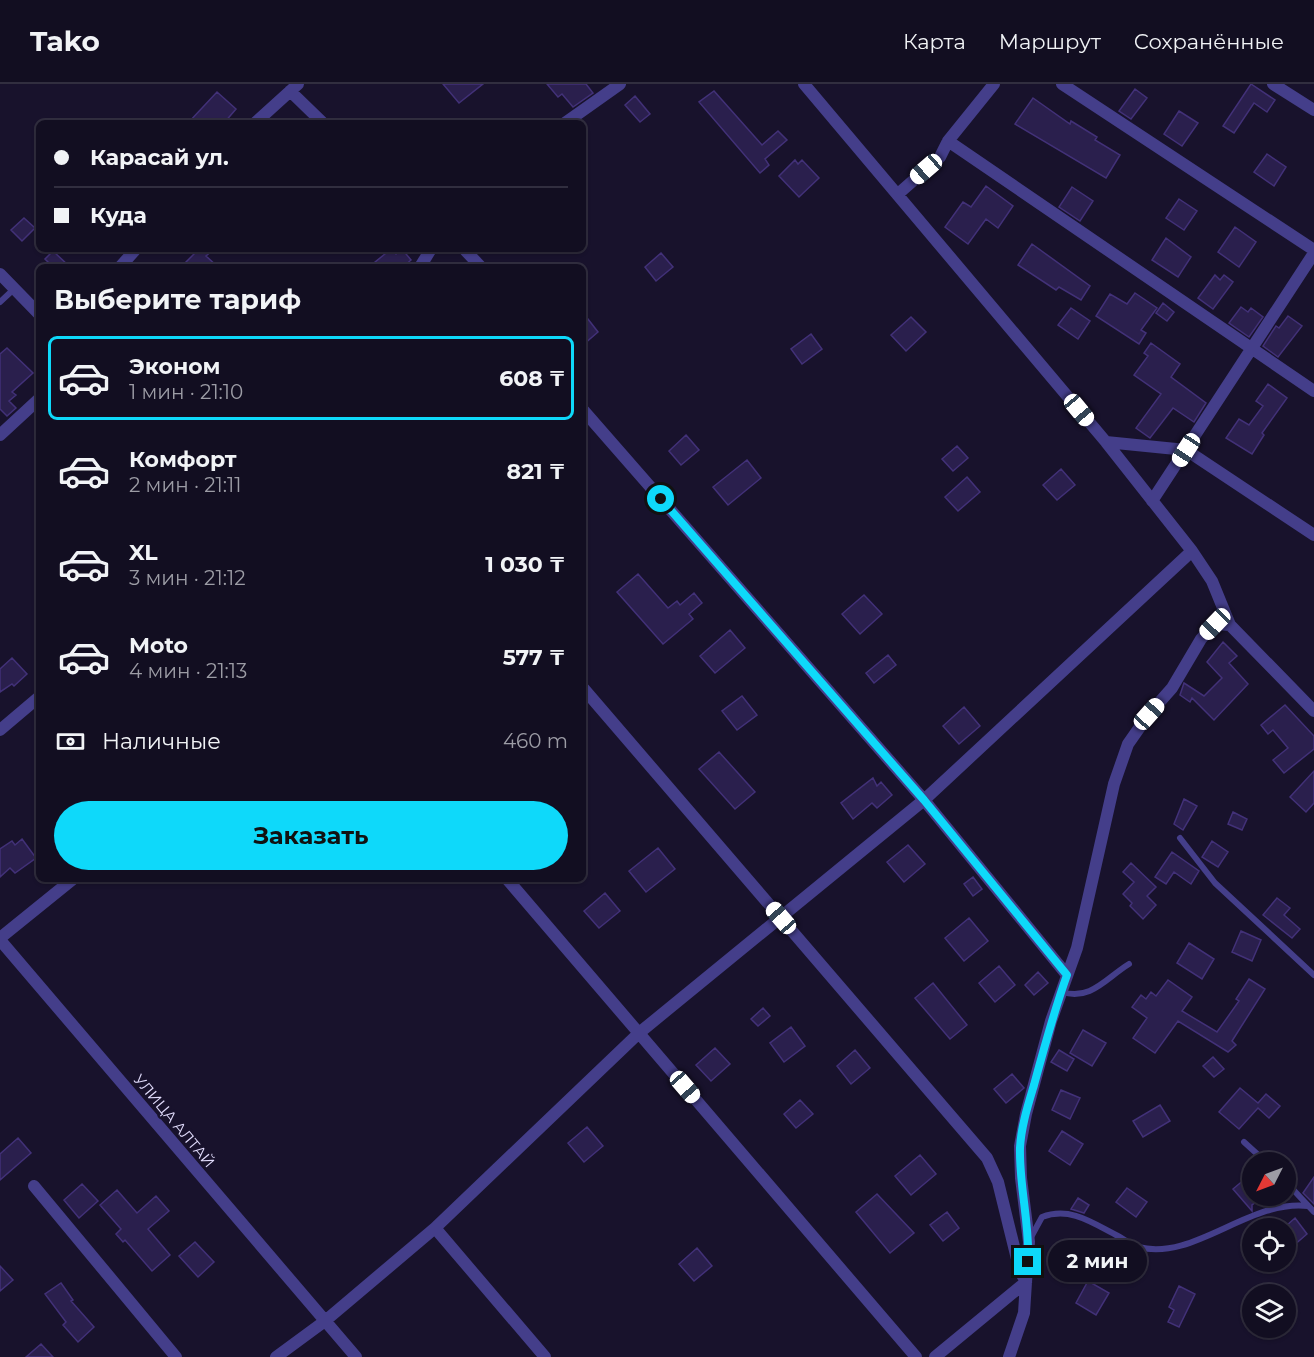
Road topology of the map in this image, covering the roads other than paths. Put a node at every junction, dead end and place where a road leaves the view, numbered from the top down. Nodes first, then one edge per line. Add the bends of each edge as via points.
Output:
1 (620, 84) edge
2 (804, 84) edge
3 (994, 84) edge
4 (1062, 84) edge
5 (1273, 84) edge
6 (294, 88) edge
7 (1314, 110) edge
8 (258, 120) edge
9 (320, 120) edge
10 (569, 120) edge
11 (948, 141) junction
12 (897, 194) junction
13 (1314, 251) edge
14 (133, 252) edge
15 (467, 252) edge
16 (123, 264) edge
17 (478, 264) edge
18 (0, 274) edge
19 (14, 289) junction
20 (0, 302) edge
21 (36, 311) edge
22 (1251, 350) junction
23 (1314, 391) edge
24 (36, 402) edge
25 (586, 413) edge
26 (0, 435) edge
27 (1106, 442) junction
28 (1186, 450) junction
29 (1152, 501) junction
30 (1314, 535) edge
31 (1192, 551) junction
32 (1230, 626) junction
33 (586, 691) edge
34 (36, 700) edge
35 (1314, 711) edge
36 (0, 730) edge
37 (924, 800) junction
38 (1180, 838) dead end
39 (69, 882) edge
40 (510, 882) edge
41 (781, 918) junction
42 (0, 939) edge
43 (1129, 964) dead end
44 (1067, 975) junction
45 (1314, 975) edge
46 (1061, 992) junction
47 (639, 1033) junction
48 (1245, 1142) dead end
49 (1256, 1152) edge
50 (34, 1186) dead end
51 (1296, 1193) edge
52 (1308, 1206) junction
53 (1314, 1212) edge
54 (435, 1228) junction
55 (1029, 1242) junction
56 (1026, 1282) junction
57 (325, 1321) junction
58 (177, 1357) edge
59 (276, 1357) edge
60 (356, 1357) edge
61 (545, 1357) edge
62 (916, 1357) edge
63 (935, 1357) edge
64 (1010, 1357) edge

1 - 10 street
2 - 12 street
3 - 11 street
4 - 13 street
5 - 7 street
6 - 8 street
6 - 9 street
11 - 12 street via 940,157
11 - 22 street
12 - 27 street
13 - 22 street
14 - 16 street
15 - 17 street
18 - 19 street
19 - 20 lane
19 - 21 street
22 - 23 street
22 - 28 street
24 - 26 street
25 - 37 street
27 - 28 street
27 - 29 street
28 - 29 street
28 - 30 street
29 - 31 street
31 - 32 street via 1212,581
31 - 37 street
32 - 35 street
32 - 44 street via 1215,624 1201,639 1172,688 1128,744 1114,784 1088,906
33 - 41 street
34 - 36 street
37 - 41 street
37 - 44 street
38 - 45 lane via 1215,883
39 - 42 street
40 - 47 street
41 - 47 street
41 - 56 street via 987,1158 998,1182
42 - 57 street, УЛИЦА АЛТАЙ
43 - 46 lane via 1099,988 1072,995
44 - 46 street
46 - 55 street via 1020,1146
47 - 54 street
47 - 62 street
48 - 49 lane
50 - 58 street
51 - 52 lane
52 - 53 lane
52 - 55 lane via 1290,1204 1260,1212 1176,1248 1138,1247 1075,1213 1062,1211 1042,1217
54 - 57 street
54 - 61 street
55 - 56 street
56 - 63 street
56 - 64 street via 1024,1313
57 - 59 street
57 - 60 street, УЛИЦА АЛТАЙ

